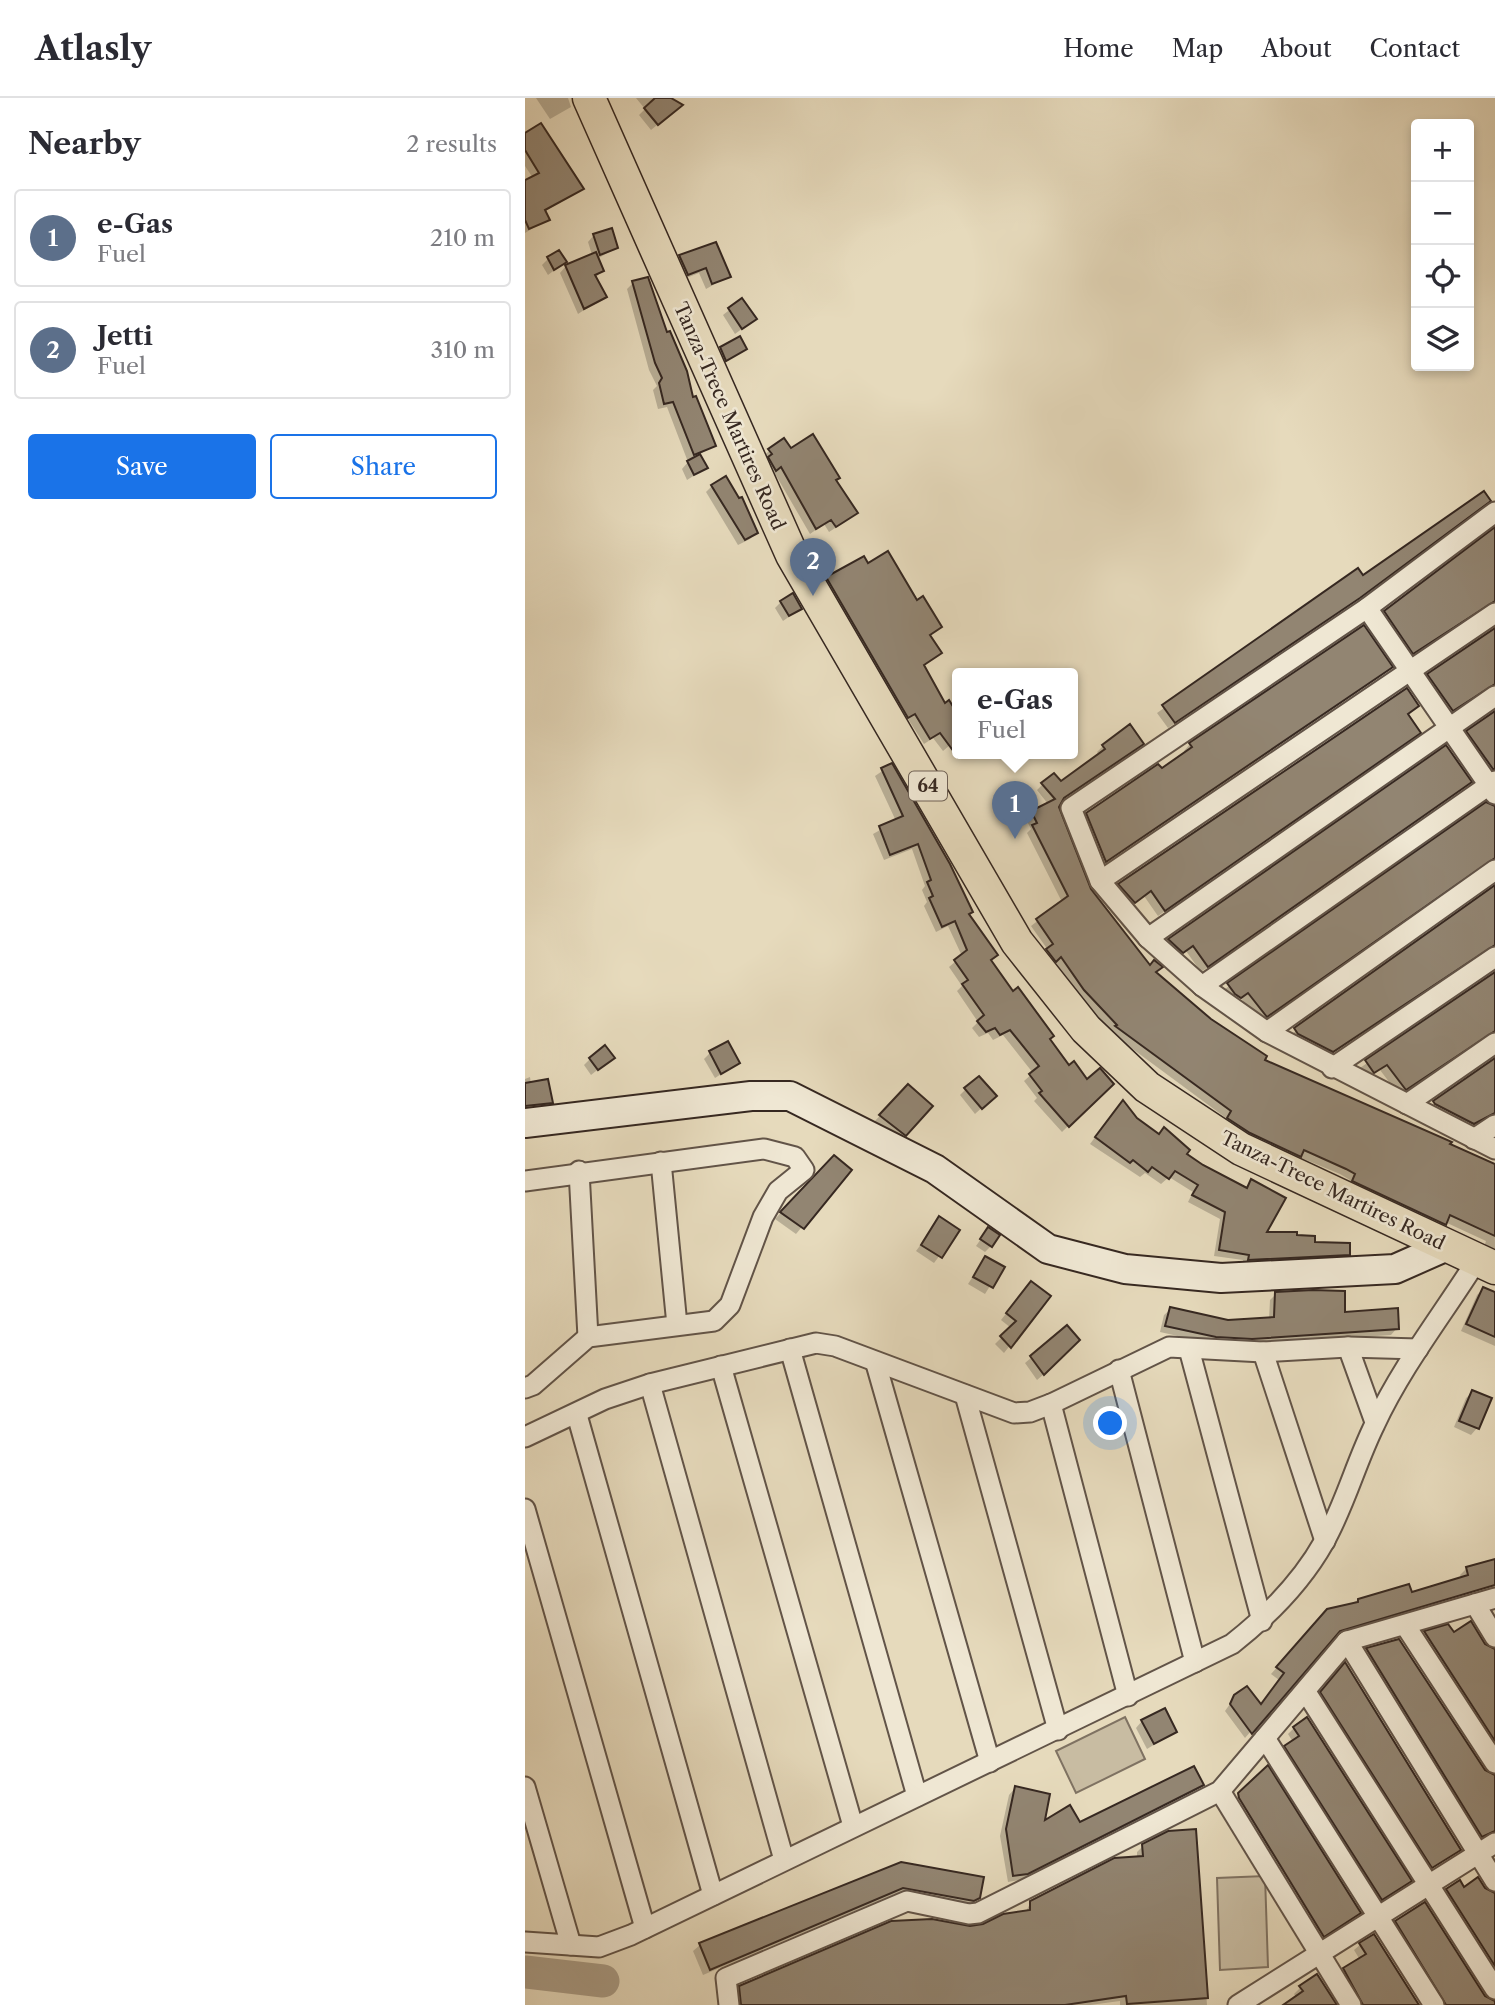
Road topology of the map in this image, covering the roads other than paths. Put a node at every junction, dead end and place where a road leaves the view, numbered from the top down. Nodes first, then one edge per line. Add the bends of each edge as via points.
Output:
1 (589, 98) edge
2 (1495, 512) edge
3 (1367, 607) junction
4 (1495, 613) edge
5 (1411, 672) junction
6 (1495, 696) edge
7 (1448, 729) junction
8 (1493, 787) edge
9 (1495, 870) edge
10 (1100, 881) junction
11 (1148, 938) junction
12 (1495, 957) edge
13 (1202, 986) junction
14 (1267, 1032) junction
15 (1495, 1043) edge
16 (1332, 1068) junction
17 (1407, 1104) junction
18 (525, 1123) edge
19 (1495, 1125) edge
20 (1474, 1139) junction
21 (1495, 1149) edge
22 (661, 1161) junction
23 (579, 1171) junction
24 (525, 1181) edge
25 (1447, 1246) junction
26 (1486, 1264) edge
27 (677, 1325) junction
28 (588, 1337) junction
29 (1348, 1347) junction
30 (790, 1349) junction
31 (1189, 1349) junction
32 (1418, 1349) junction
33 (1263, 1352) junction
34 (876, 1364) junction
35 (721, 1366) junction
36 (1119, 1370) junction
37 (650, 1384) junction
38 (525, 1388) edge
39 (965, 1395) junction
40 (1051, 1404) junction
41 (577, 1415) junction
42 (1375, 1422) junction
43 (525, 1437) edge
44 (525, 1509) edge
45 (1325, 1541) junction
46 (1495, 1598) edge
47 (1475, 1604) junction
48 (1262, 1621) junction
49 (1405, 1625) junction
50 (1495, 1637) edge
51 (1347, 1641) junction
52 (1195, 1662) junction
53 (1306, 1692) junction
54 (1128, 1696) junction
55 (1058, 1730) junction
56 (1265, 1738) junction
57 (989, 1762) junction
58 (1495, 1763) edge
59 (525, 1787) edge
60 (1220, 1791) junction
61 (917, 1796) junction
62 (853, 1826) junction
63 (1495, 1843) edge
64 (1478, 1854) junction
65 (784, 1860) junction
66 (1495, 1881) edge
67 (1430, 1884) junction
68 (713, 1895) junction
69 (1378, 1916) junction
70 (645, 1928) junction
71 (525, 1942) edge
72 (571, 1945) junction
73 (1319, 1953) junction
74 (1495, 1989) edge
75 (729, 2005) edge
76 (1238, 2005) edge
77 (1351, 2005) edge
78 (1434, 2005) edge

1 - 25 main road, Tanza-Trece Martires Road / 64 via 792,555 1017,942 1086,1029 1147,1087 1241,1149
2 - 3 street
3 - 5 street
3 - 10 street via 1071,808
4 - 5 street
5 - 7 street
5 - 10 street
6 - 7 street
7 - 8 street
7 - 11 street
8 - 13 street
9 - 14 street
10 - 11 street
11 - 13 street
12 - 16 street
13 - 14 street
14 - 16 street
15 - 17 street
16 - 17 street
17 - 20 street
18 - 25 street via 751,1096 790,1096 935,1169 1048,1249 1125,1269 1221,1278 1395,1269
19 - 20 street
20 - 21 street
22 - 23 street
22 - 27 street
22 - 27 street via 764,1149 795,1157 804,1170 778,1191 763,1217 730,1305 714,1321
23 - 24 street
23 - 28 street
25 - 26 main road, Tanza-Trece Martires Road / 64
26 - 32 street
27 - 28 street
28 - 38 street
29 - 32 street
29 - 33 street
29 - 42 street
30 - 34 street via 816,1343
30 - 35 street
30 - 61 street
31 - 33 street
31 - 36 street via 1169,1346
31 - 48 street
32 - 42 street
33 - 45 street
34 - 39 street
34 - 57 street
35 - 37 street
35 - 62 street
36 - 40 street
36 - 52 street
37 - 41 street via 605,1399
37 - 65 street
39 - 40 street via 1014,1413
39 - 55 street
40 - 54 street
41 - 43 street
41 - 68 street
42 - 45 street
44 - 70 street
45 - 48 street via 1294,1587
46 - 47 street
47 - 49 street
47 - 50 street
48 - 52 street via 1232,1644
49 - 51 street
49 - 58 street
51 - 53 street
51 - 64 street
52 - 54 street
53 - 56 street
53 - 67 street
54 - 55 street
55 - 57 street
56 - 60 street
56 - 69 street
57 - 61 street
59 - 72 street
60 - 73 street
60 - 75 street via 978,1913 907,1900 726,1978
61 - 62 street
62 - 65 street
63 - 64 street
64 - 66 street
64 - 67 street
65 - 68 street
67 - 69 street
67 - 74 street
68 - 70 street
69 - 73 street
69 - 78 street
70 - 72 street via 599,1947
71 - 72 street
73 - 76 street
73 - 77 street

